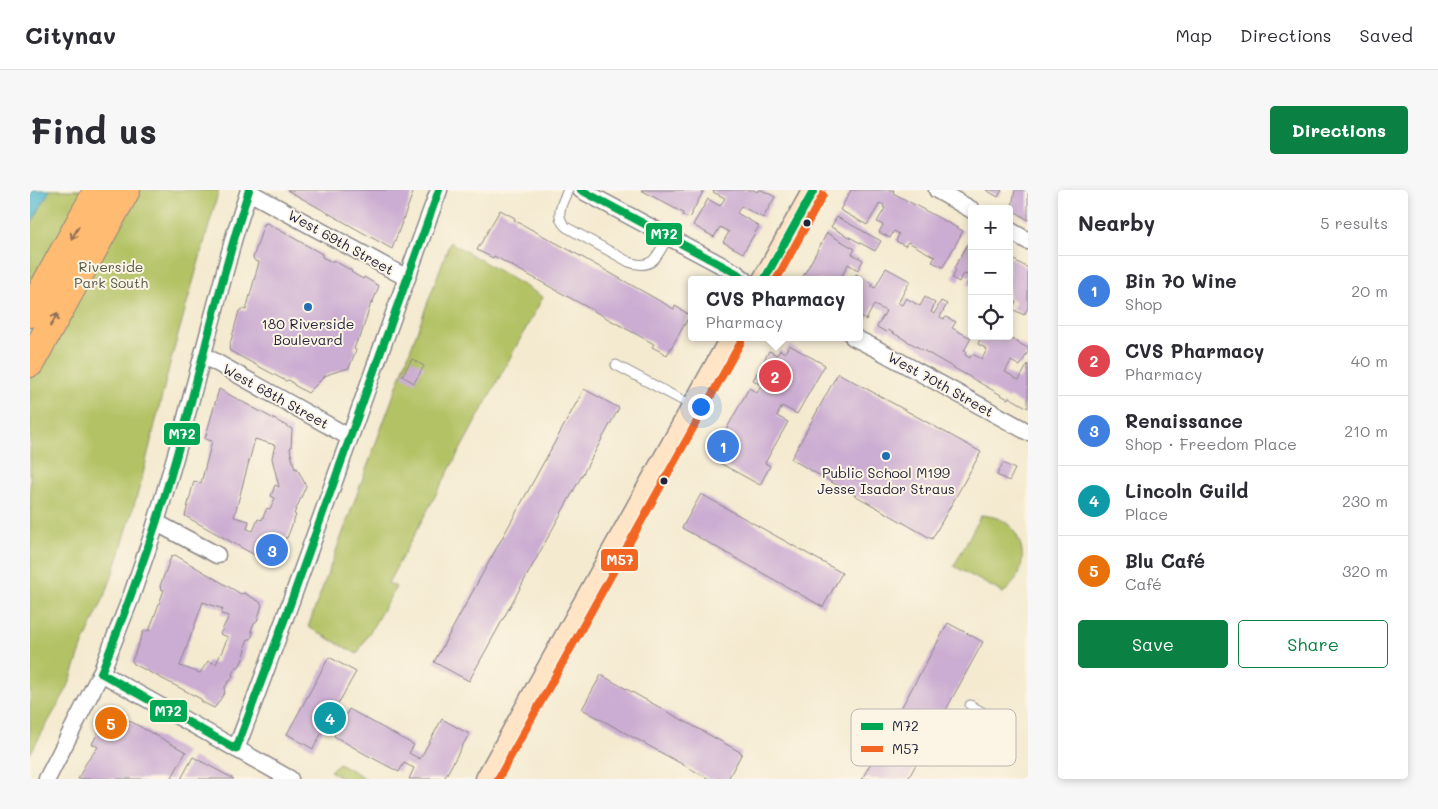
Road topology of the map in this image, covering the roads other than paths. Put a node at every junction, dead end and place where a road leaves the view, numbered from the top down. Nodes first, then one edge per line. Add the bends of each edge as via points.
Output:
1 (98, 190) edge
2 (126, 190) edge
3 (439, 190) edge
4 (568, 190) edge
5 (581, 190) edge
6 (814, 190) edge
7 (936, 190) edge
8 (249, 191) edge
9 (968, 208) edge
10 (1013, 232) edge
11 (668, 237) junction
12 (1028, 241) edge
13 (740, 276) edge
14 (766, 276) edge
15 (407, 278) junction
16 (30, 313) edge
17 (730, 341) edge
18 (861, 341) edge
19 (203, 355) junction
20 (30, 363) edge
21 (616, 365) dead end
22 (694, 407) junction
23 (1028, 432) edge
24 (349, 437) junction
25 (157, 523) junction
26 (217, 555) dead end
27 (100, 673) junction
28 (970, 705) dead end
29 (977, 709) edge
30 (236, 749) junction
31 (47, 779) edge
32 (290, 779) edge
33 (487, 779) edge

1 -> 16 highway
20 -> 2 highway
3 - 15 street
4 - 11 lane via 559,210 562,223 629,262 650,264
5 - 11 street
6 - 14 main road
7 - 9 street
8 - 15 street, West 69th Street
8 - 19 street
10 - 12 street
11 - 13 street
15 - 24 street
17 - 22 main road
18 - 23 street, West 70th Street
19 - 24 street, West 68th Street
19 - 25 street
21 - 22 lane
22 - 33 main road
24 - 30 street
25 - 26 street
25 - 27 street
27 - 30 street
27 - 31 street
28 - 29 lane
30 - 32 street

